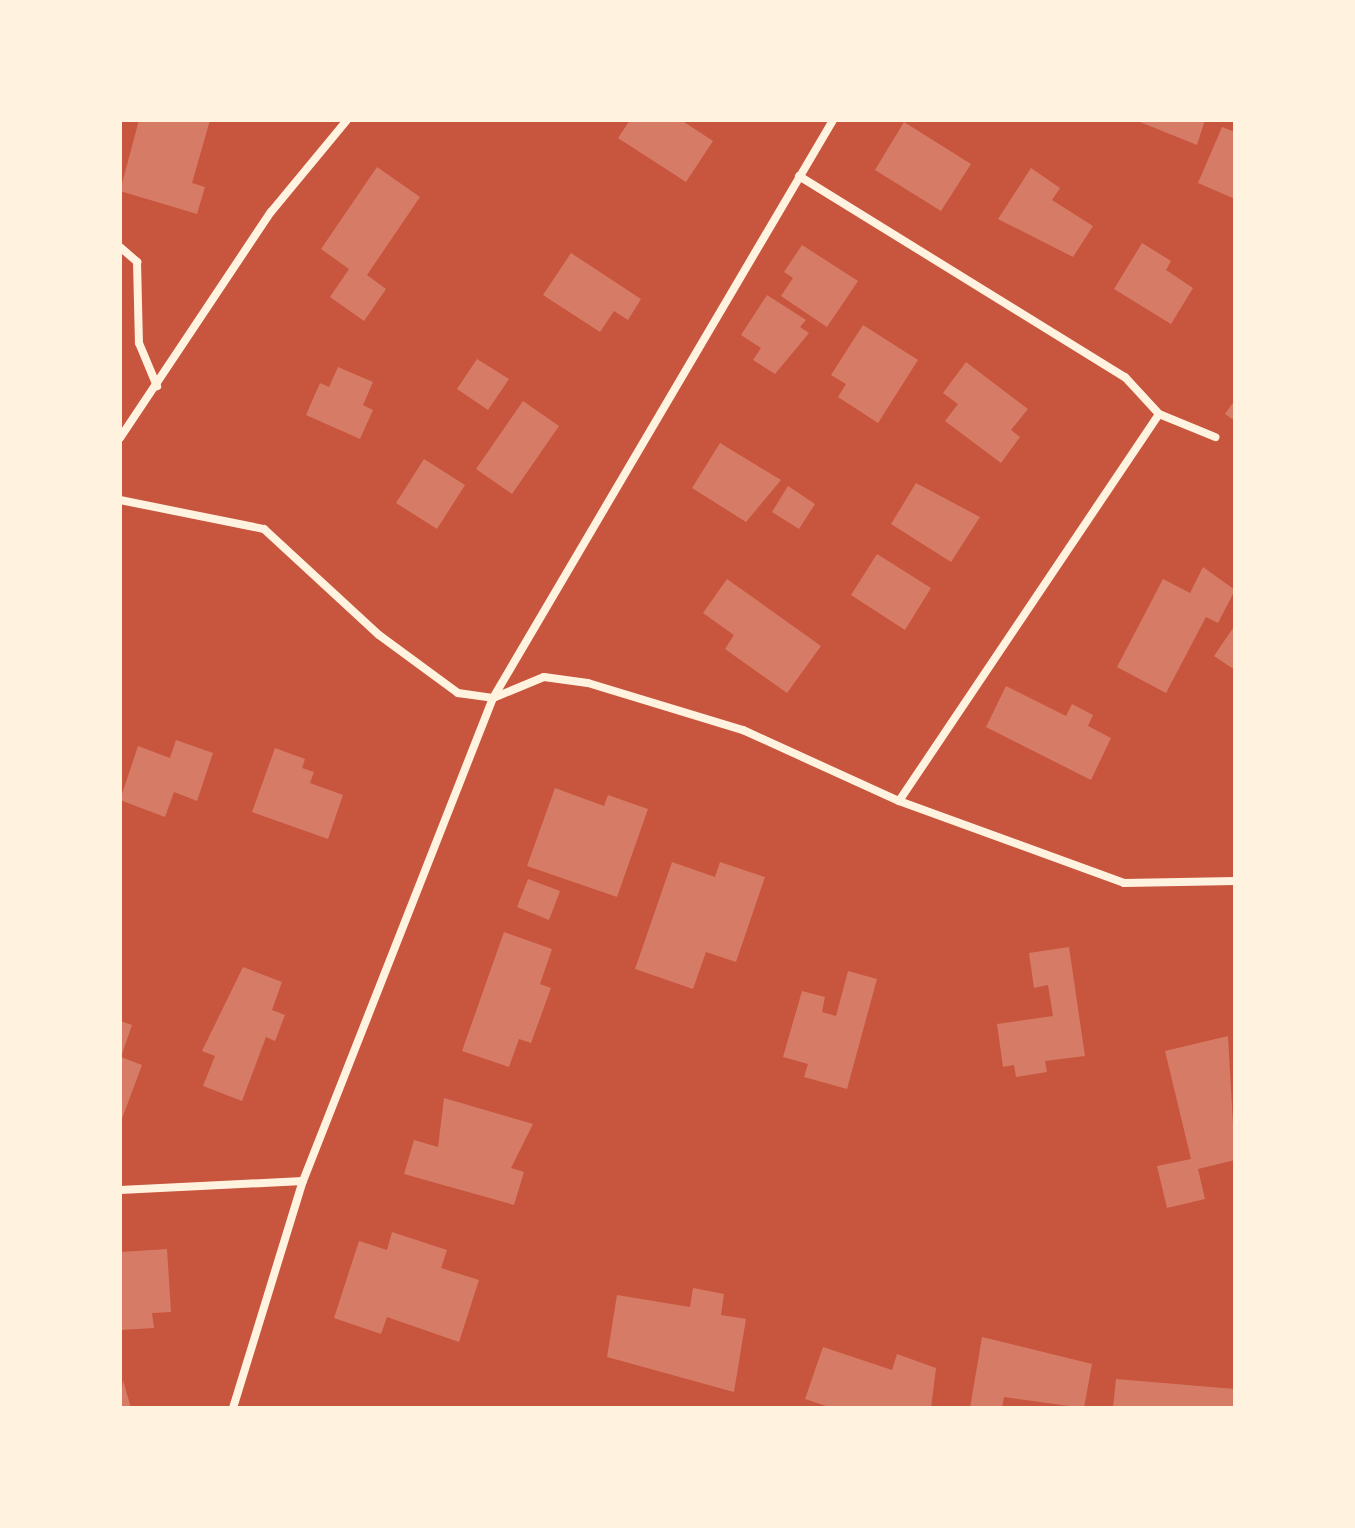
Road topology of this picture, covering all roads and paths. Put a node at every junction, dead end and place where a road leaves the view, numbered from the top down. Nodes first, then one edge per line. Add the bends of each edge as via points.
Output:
1 (347, 120) edge
2 (833, 120) edge
3 (799, 176) junction
4 (120, 247) edge
5 (157, 386) junction
6 (1159, 414) junction
7 (1215, 437) dead end
8 (120, 438) edge
9 (120, 500) edge
10 (493, 698) junction
11 (899, 801) junction
12 (1235, 881) edge
13 (303, 1181) junction
14 (120, 1190) edge
15 (233, 1408) edge

1 - 5 street via 271,212
2 - 3 street
3 - 6 street via 1125,377
3 - 10 street
4 - 5 street via 137,262 139,343
5 - 8 street
6 - 7 street
6 - 11 street
9 - 10 street via 264,529 458,693
10 - 11 street via 544,677 588,683 743,730
10 - 13 street
11 - 12 street via 1124,883
13 - 14 street
13 - 15 street

